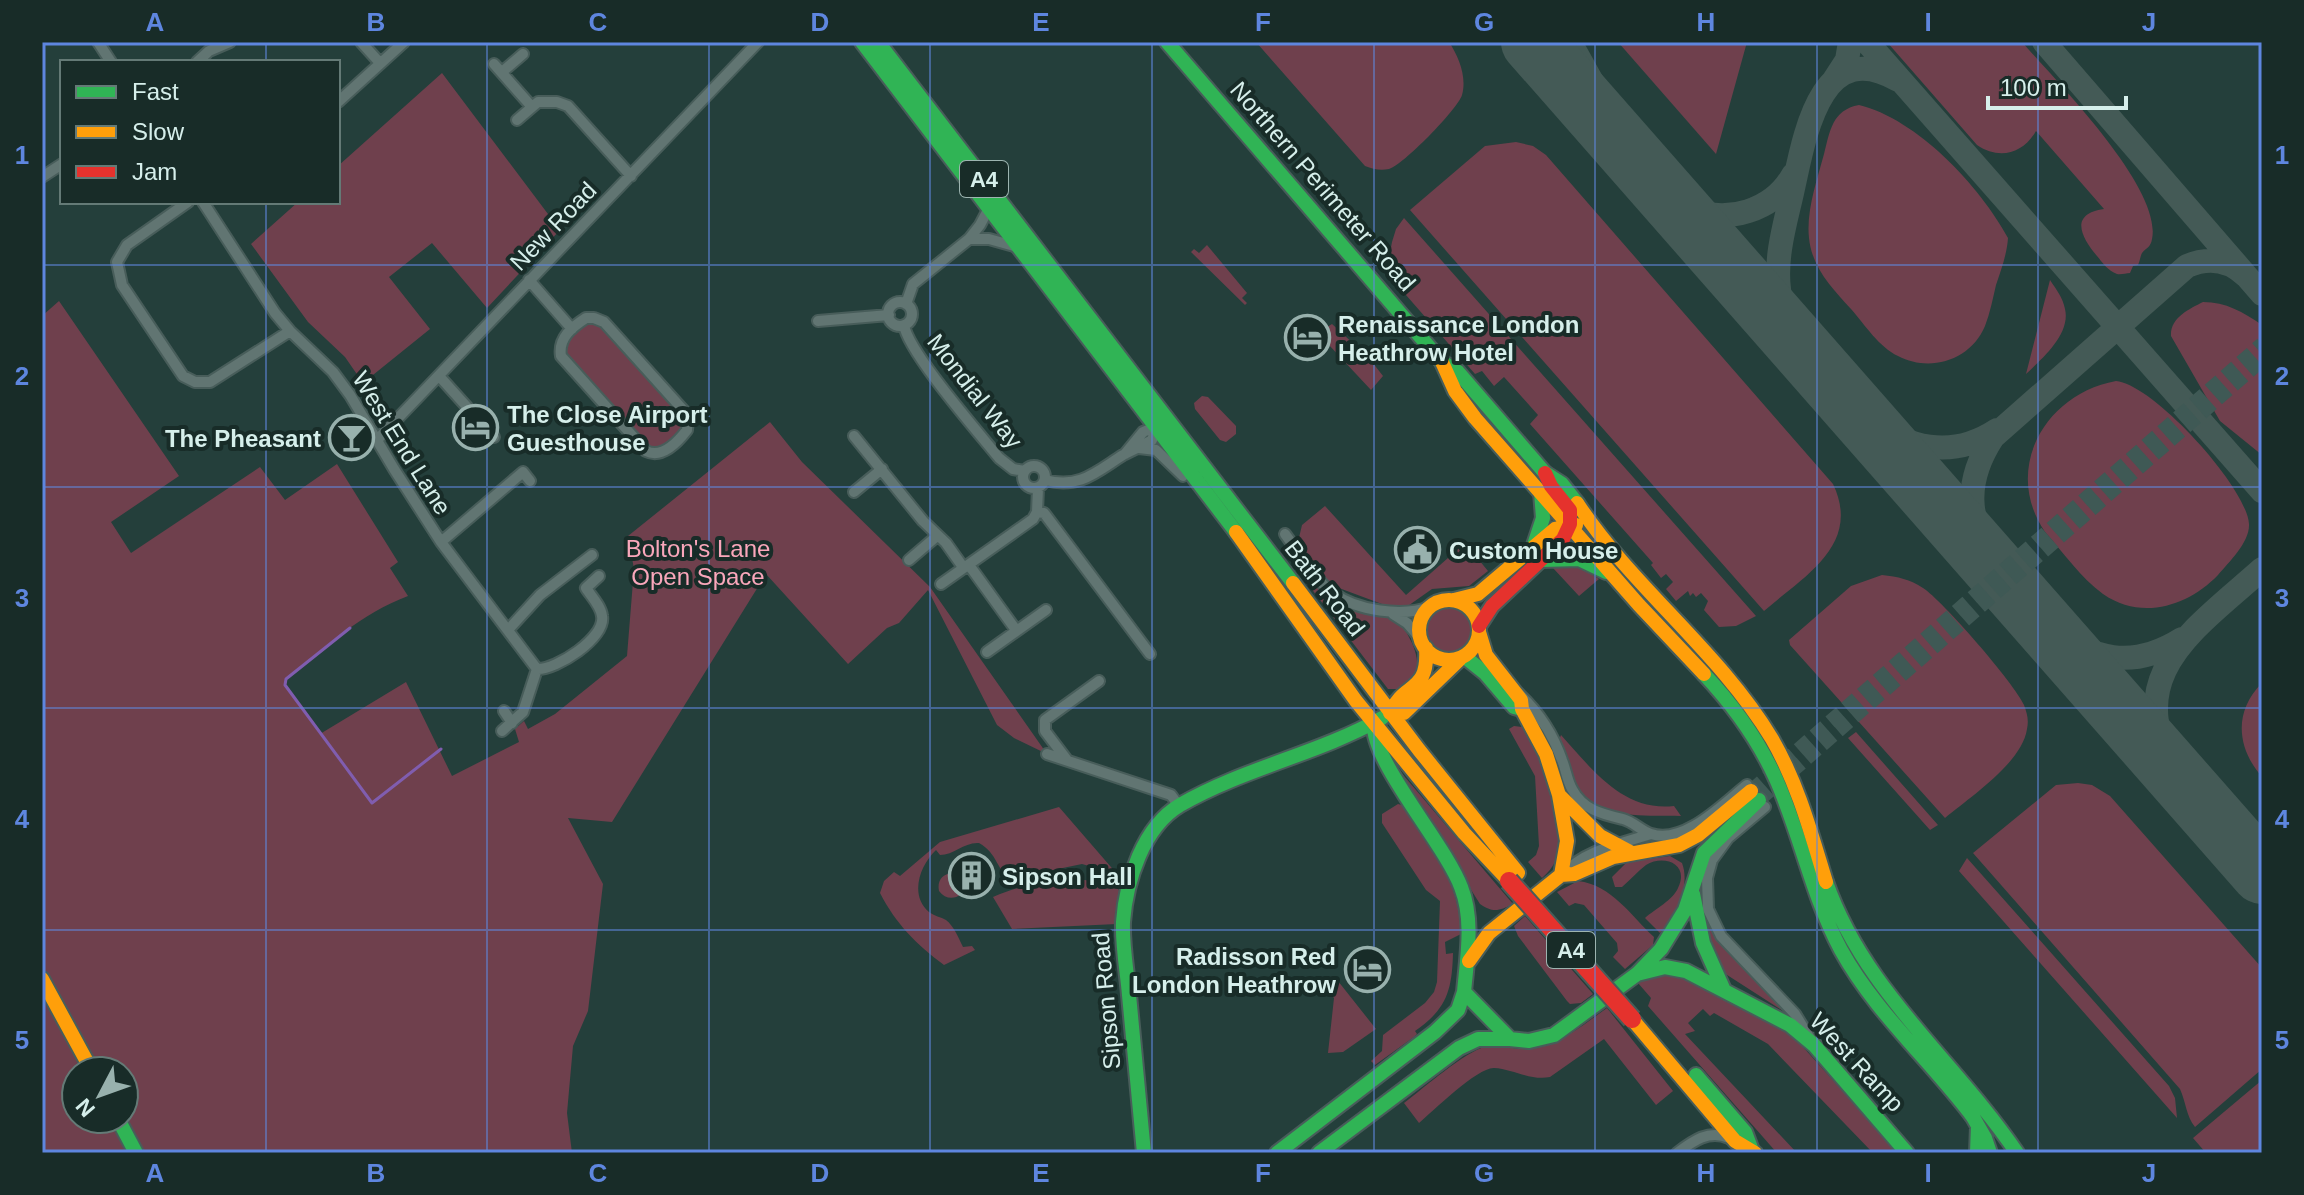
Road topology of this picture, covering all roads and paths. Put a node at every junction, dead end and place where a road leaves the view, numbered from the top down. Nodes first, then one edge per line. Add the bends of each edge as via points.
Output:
1 (98, 42) edge
2 (230, 42) edge
3 (361, 42) edge
4 (404, 42) edge
5 (862, 42) edge
6 (878, 42) edge
7 (1167, 42) edge
8 (753, 44) edge
9 (523, 54) dead end
10 (110, 60) edge
11 (199, 60) edge
12 (380, 63) junction
13 (340, 100) edge
14 (532, 107) junction
15 (517, 120) dead end
16 (60, 165) edge
17 (631, 176) junction
18 (42, 177) edge
19 (185, 204) edge
20 (204, 204) edge
21 (989, 207) junction
22 (969, 239) junction
23 (1020, 248) junction
24 (529, 280) junction
25 (906, 304) junction
26 (889, 315) junction
27 (818, 321) dead end
28 (904, 325) junction
29 (572, 329) junction
30 (290, 331) junction
31 (440, 377) junction
32 (1162, 422) junction
33 (854, 436) dead end
34 (494, 437) dead end
35 (378, 439) junction
36 (1139, 448) junction
37 (1125, 454) junction
38 (882, 469) junction
39 (1025, 471) junction
40 (530, 481) dead end
41 (1543, 482) junction
42 (1042, 484) junction
43 (854, 492) dead end
44 (1214, 504) junction
45 (1037, 512) junction
46 (1570, 524) junction
47 (1594, 528) junction
48 (1285, 534) dead end
49 (937, 536) junction
50 (441, 542) junction
51 (1537, 553) junction
52 (592, 555) dead end
53 (909, 560) dead end
54 (966, 566) junction
55 (599, 576) dead end
56 (1616, 579) junction
57 (941, 584) dead end
58 (1454, 600) junction
59 (1430, 607) junction
60 (1046, 610) dead end
61 (1391, 613) junction
62 (1479, 629) junction
63 (508, 630) junction
64 (1016, 630) junction
65 (1423, 643) junction
66 (987, 652) dead end
67 (1150, 654) dead end
68 (1462, 658) junction
69 (537, 669) junction
70 (1099, 681) dead end
71 (1514, 689) junction
72 (1522, 709) junction
73 (504, 711) dead end
74 (1390, 713) junction
75 (512, 723) junction
76 (1374, 724) junction
77 (502, 731) dead end
78 (1047, 754) dead end
79 (1068, 761) junction
80 (1559, 795) junction
81 (1756, 796) junction
82 (1179, 806) junction
83 (1651, 834) junction
84 (1613, 846) junction
85 (1634, 853) junction
86 (1561, 875) junction
87 (1514, 877) junction
88 (1693, 889) junction
89 (1469, 961) junction
90 (1637, 974) junction
91 (42, 979) edge
92 (1723, 988) junction
93 (1464, 992) junction
94 (1636, 1014) junction
95 (1510, 1039) junction
96 (1814, 1045) junction
97 (83, 1055) edge
98 (1711, 1112) junction
99 (1978, 1125) junction
100 (126, 1135) edge
101 (1702, 1137) junction
102 (1747, 1147) edge
103 (1908, 1152) edge
104 (136, 1153) edge
105 (1144, 1153) edge
106 (1277, 1153) edge
107 (1319, 1153) edge
108 (1677, 1153) edge
109 (1977, 1153) edge
110 (1990, 1153) edge
111 (2017, 1153) edge

1 - 10 street
2 - 11 street
3 - 12 street
4 - 12 street
5 - 21 main road, Bath Road / A4
6 - 32 main road, Bath Road / A4
7 - 41 main road, Northern Perimeter Road via 1442,362 1458,372
8 - 17 street, New Road
9 - 14 street via 498,68
12 - 13 street
14 - 15 street
14 - 17 street via 538,102 568,106
16 - 18 street
17 - 24 street, New Road
19 - 30 street via 127,245 117,262 122,285 176,366 188,380 210,382
20 - 30 street, West End Lane
21 - 22 street
21 - 23 main road, Bath Road / A4
22 - 23 street via 993,239
22 - 25 street via 913,284
23 - 32 main road, Bath Road / A4
24 - 29 street
24 - 31 street, New Road
25 - 26 street via 892,305
25 - 28 street via 912,317
26 - 27 street
26 - 28 street via 894,324
28 - 39 street, Mondial Way via 933,373 999,458
29 - 29 street via 561,343 562,359 646,451 660,454 682,436 689,424 685,412 604,322 586,318
30 - 35 street, West End Lane via 333,372
31 - 34 street
31 - 35 street, New Road
32 - 36 street via 1152,440
32 - 37 street via 1143,432
32 - 44 main road, Bath Road / A4
32 - 74 main road, Bath Road / A4
33 - 38 street
35 - 50 street, West End Lane
36 - 37 street
36 - 44 street, Bath Road via 1161,454
37 - 42 street via 1094,476
38 - 43 street
38 - 49 street
39 - 42 street via 1023,478 1031,488
39 - 42 street via 1040,467 1045,472
40 - 50 street via 523,472
41 - 46 main road via 1570,510
41 - 47 main road, Northern Perimeter Road via 1557,478
41 - 51 main road
42 - 45 street
44 - 76 main road, Bath Road / A4
45 - 54 street
45 - 67 street via 1044,513
46 - 47 main road
46 - 51 main road via 1555,529
46 - 56 main road
47 - 111 main road, Northern Perimeter Road via 1757,716 1795,784 1827,886 1853,944 1876,980 1988,1111
48 - 61 street via 1334,594
49 - 53 street
49 - 54 street
50 - 63 street, West End Lane
51 - 56 main road via 1579,559
51 - 58 main road via 1478,594
51 - 62 main road
52 - 63 street via 540,595
54 - 57 street
54 - 64 street
55 - 69 street via 586,588 602,616 595,637 552,668
56 - 99 main road via 1752,734 1781,787 1815,895 1841,951 1872,998
58 - 59 main road
58 - 62 main road via 1474,612
59 - 61 street
59 - 65 main road via 1420,621
60 - 64 street
61 - 65 street
62 - 68 main road via 1474,648
62 - 71 main road via 1486,655
63 - 69 street, West End Lane
64 - 66 street
65 - 68 main road via 1438,659
65 - 74 main road via 1425,675 1392,704
68 - 72 main road
68 - 74 main road via 1404,713
69 - 75 street via 523,712
70 - 79 street via 1045,720 1045,731
71 - 72 main road
71 - 83 street via 1545,722 1579,799 1600,814 1635,823
72 - 80 main road via 1546,754
73 - 75 street
74 - 76 main road, Sipson Road
74 - 87 main road, Bath Road / A4
75 - 77 street
76 - 82 main road, Sipson Road
76 - 87 main road, Bath Road / A4 via 1464,833
76 - 89 main road via 1379,752 1461,887
78 - 79 street
79 - 82 street via 1171,795
80 - 84 main road via 1592,832
80 - 86 main road via 1567,841
81 - 83 street via 1689,830
81 - 85 main road via 1691,839
81 - 88 main road via 1709,847
81 - 96 street via 1712,860 1708,909 1721,936 1795,1014
82 - 105 main road, Sipson Road via 1164,818 1140,856 1124,914
83 - 84 street
84 - 85 main road
84 - 86 street via 1573,863
85 - 86 main road
86 - 89 main road via 1489,933
87 - 94 main road, Bath Road / A4, bridge
88 - 90 main road via 1669,939
88 - 92 main road via 1703,950
89 - 93 main road
90 - 92 main road, West Ramp via 1671,968
90 - 95 main road via 1554,1035
91 - 97 main road
92 - 96 main road, West Ramp via 1790,1025
93 - 95 main road
93 - 106 main road via 1458,1010 1435,1032
94 - 98 main road, Bath Road / A4
94 - 102 main road, Bath Road / A4 via 1745,1132
95 - 107 main road via 1478,1039 1459,1048
96 - 103 main road, West Ramp
98 - 101 street
98 - 102 main road, Bath Road / A4
99 - 109 main road
99 - 110 main road
100 - 104 main road
101 - 102 street via 1718,1134
101 - 108 street

